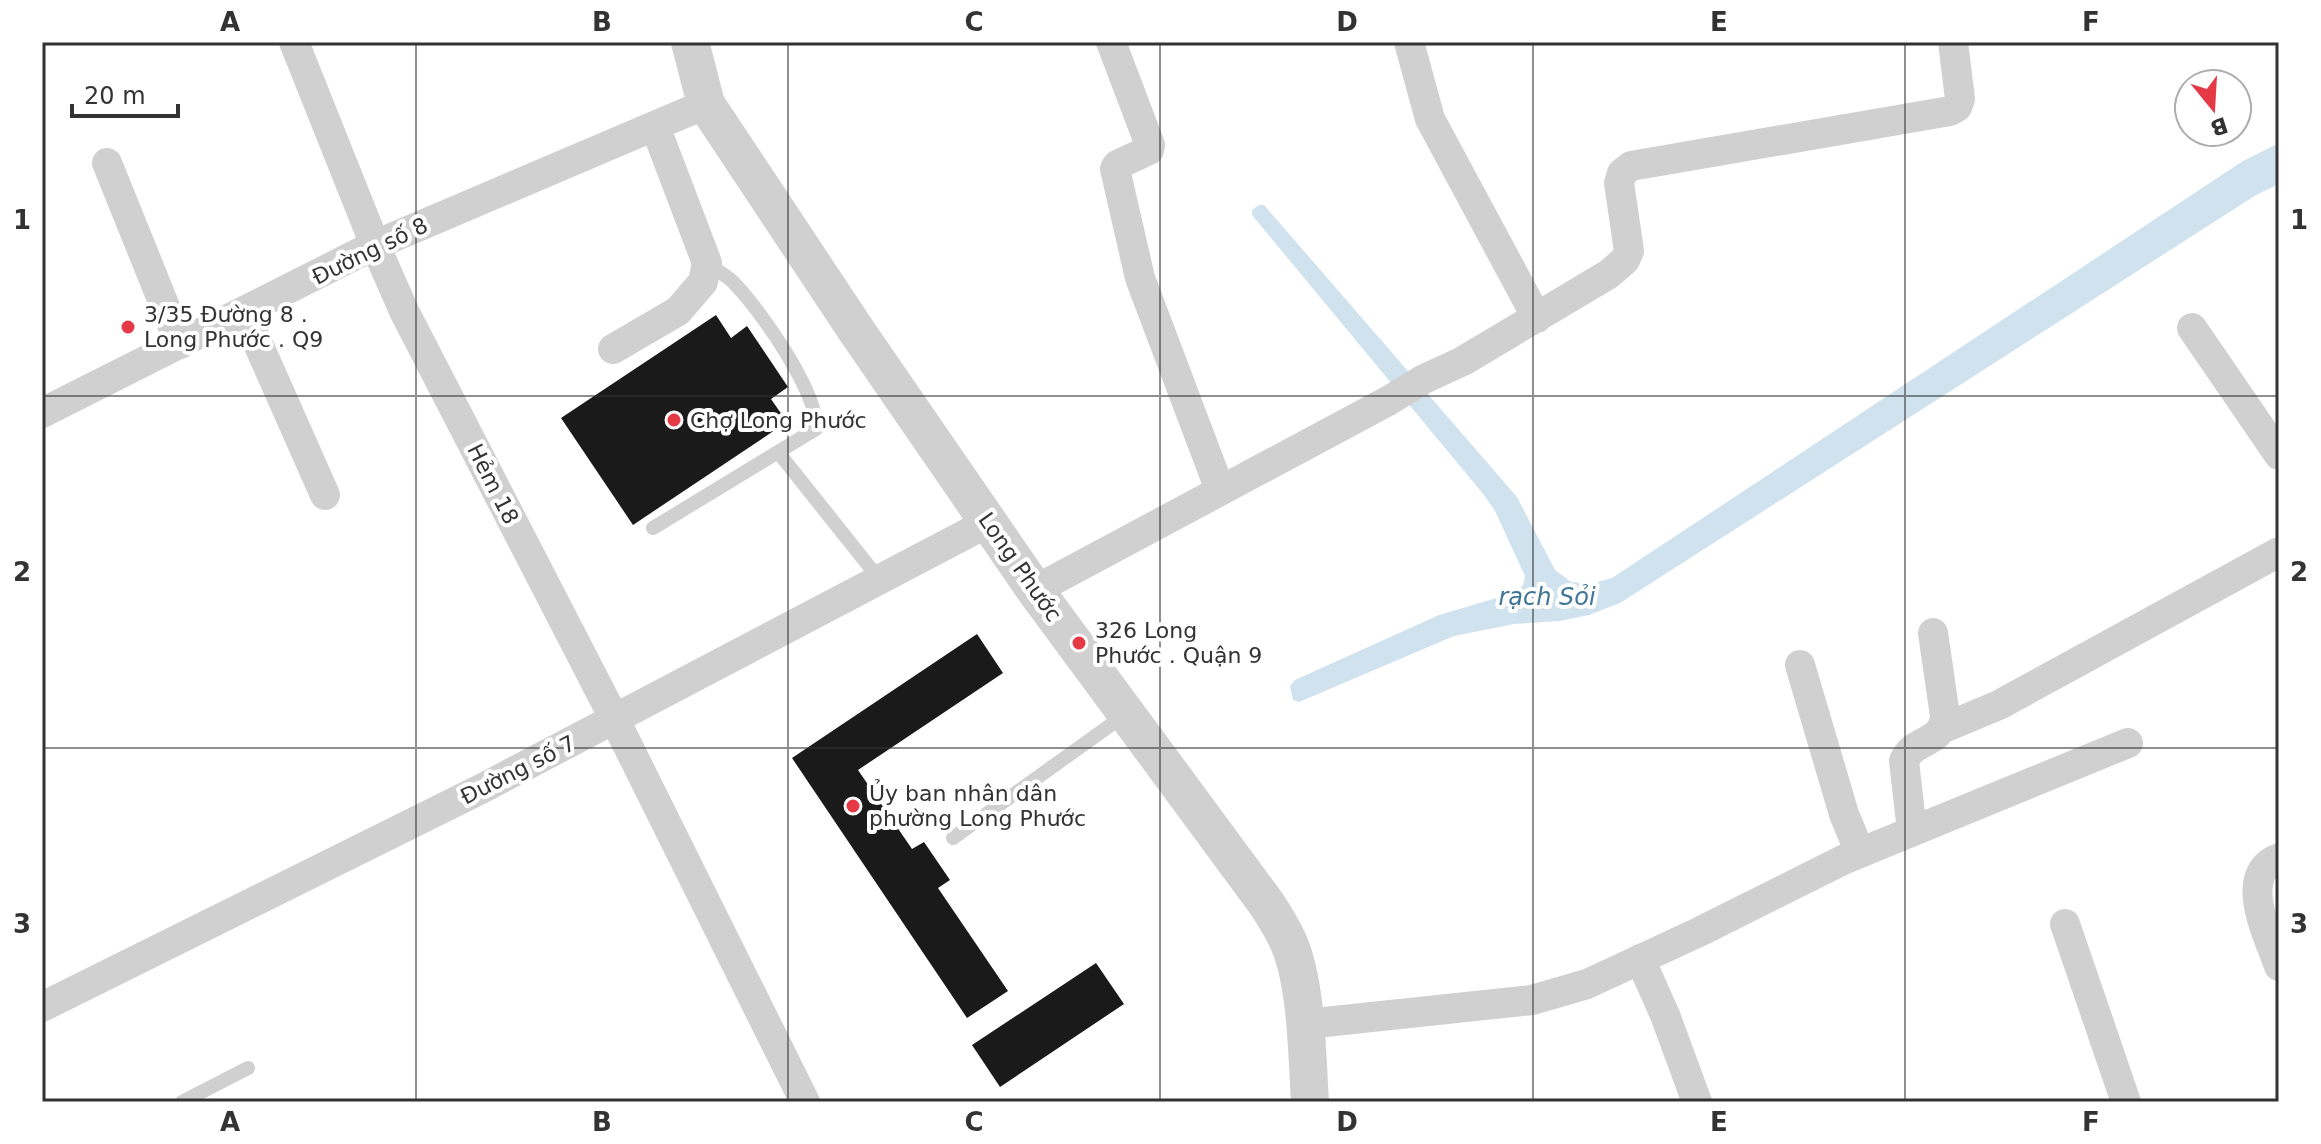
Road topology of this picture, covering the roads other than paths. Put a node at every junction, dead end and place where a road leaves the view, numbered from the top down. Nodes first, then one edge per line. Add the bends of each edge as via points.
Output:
1 (294, 42) edge
2 (690, 42) edge
3 (1111, 42) edge
4 (1409, 42) edge
5 (1953, 42) edge
6 (706, 104) junction
7 (655, 126) junction
8 (107, 163) dead end
9 (375, 245) junction
10 (707, 263) junction
11 (244, 312) junction
12 (1537, 318) junction
13 (2192, 328) dead end
14 (180, 344) junction
15 (613, 349) dead end
16 (42, 413) edge
17 (778, 452) junction
18 (2279, 455) edge
19 (1220, 490) junction
20 (325, 495) dead end
21 (989, 522) junction
22 (653, 528) dead end
23 (2279, 552) edge
24 (880, 580) junction
25 (1035, 590) junction
26 (1933, 633) dead end
27 (1800, 665) dead end
28 (1127, 714) junction
29 (615, 720) junction
30 (1944, 728) junction
31 (2128, 743) dead end
32 (1912, 831) junction
33 (953, 838) dead end
34 (1860, 853) junction
35 (2279, 858) edge
36 (2065, 924) dead end
37 (1640, 959) junction
38 (2279, 966) edge
39 (42, 1007) edge
40 (1306, 1024) junction
41 (248, 1068) dead end
42 (207, 1096) edge
43 (182, 1102) edge
44 (805, 1102) edge
45 (1310, 1102) edge
46 (1697, 1102) edge
47 (2126, 1102) edge

1 - 9 street, Hẻm 18
2 - 6 street, Long Phước
3 - 19 street via 1150,141 1149,150 1115,169 1140,278
4 - 12 street via 1430,119
5 - 12 street via 1960,99 1950,111 1631,166 1619,183 1629,251 1625,260
6 - 7 street, Đường số 8
6 - 21 street, Long Phước
7 - 9 street, Đường số 8
7 - 10 street
8 - 14 street
9 - 11 street, Đường số 8
9 - 29 street, Hẻm 18
10 - 15 street via 703,282 678,311
10 - 17 lane via 733,282 777,338 817,417 816,429
11 - 14 street, Đường số 8
11 - 20 street
12 - 19 street
13 - 18 street
14 - 16 street, Đường số 8
17 - 22 lane
17 - 24 lane
19 - 25 street
21 - 24 street, Đường số 7
21 - 25 street, Long Phước
23 - 30 street via 1999,705
24 - 29 street, Đường số 7
25 - 28 street, Long Phước
26 - 30 street
27 - 34 street
28 - 33 lane
28 - 40 street, Long Phước via 1280,927 1289,943
29 - 39 street, Đường số 7
29 - 44 street, Hẻm 18
30 - 32 street via 1908,752 1904,761
31 - 32 street
32 - 34 street
34 - 37 street
35 - 38 street via 2257,884 2259,909
36 - 47 street
37 - 40 street via 1587,984 1532,1000
37 - 46 street
40 - 45 street, Long Phước
41 - 42 lane
42 - 43 lane

